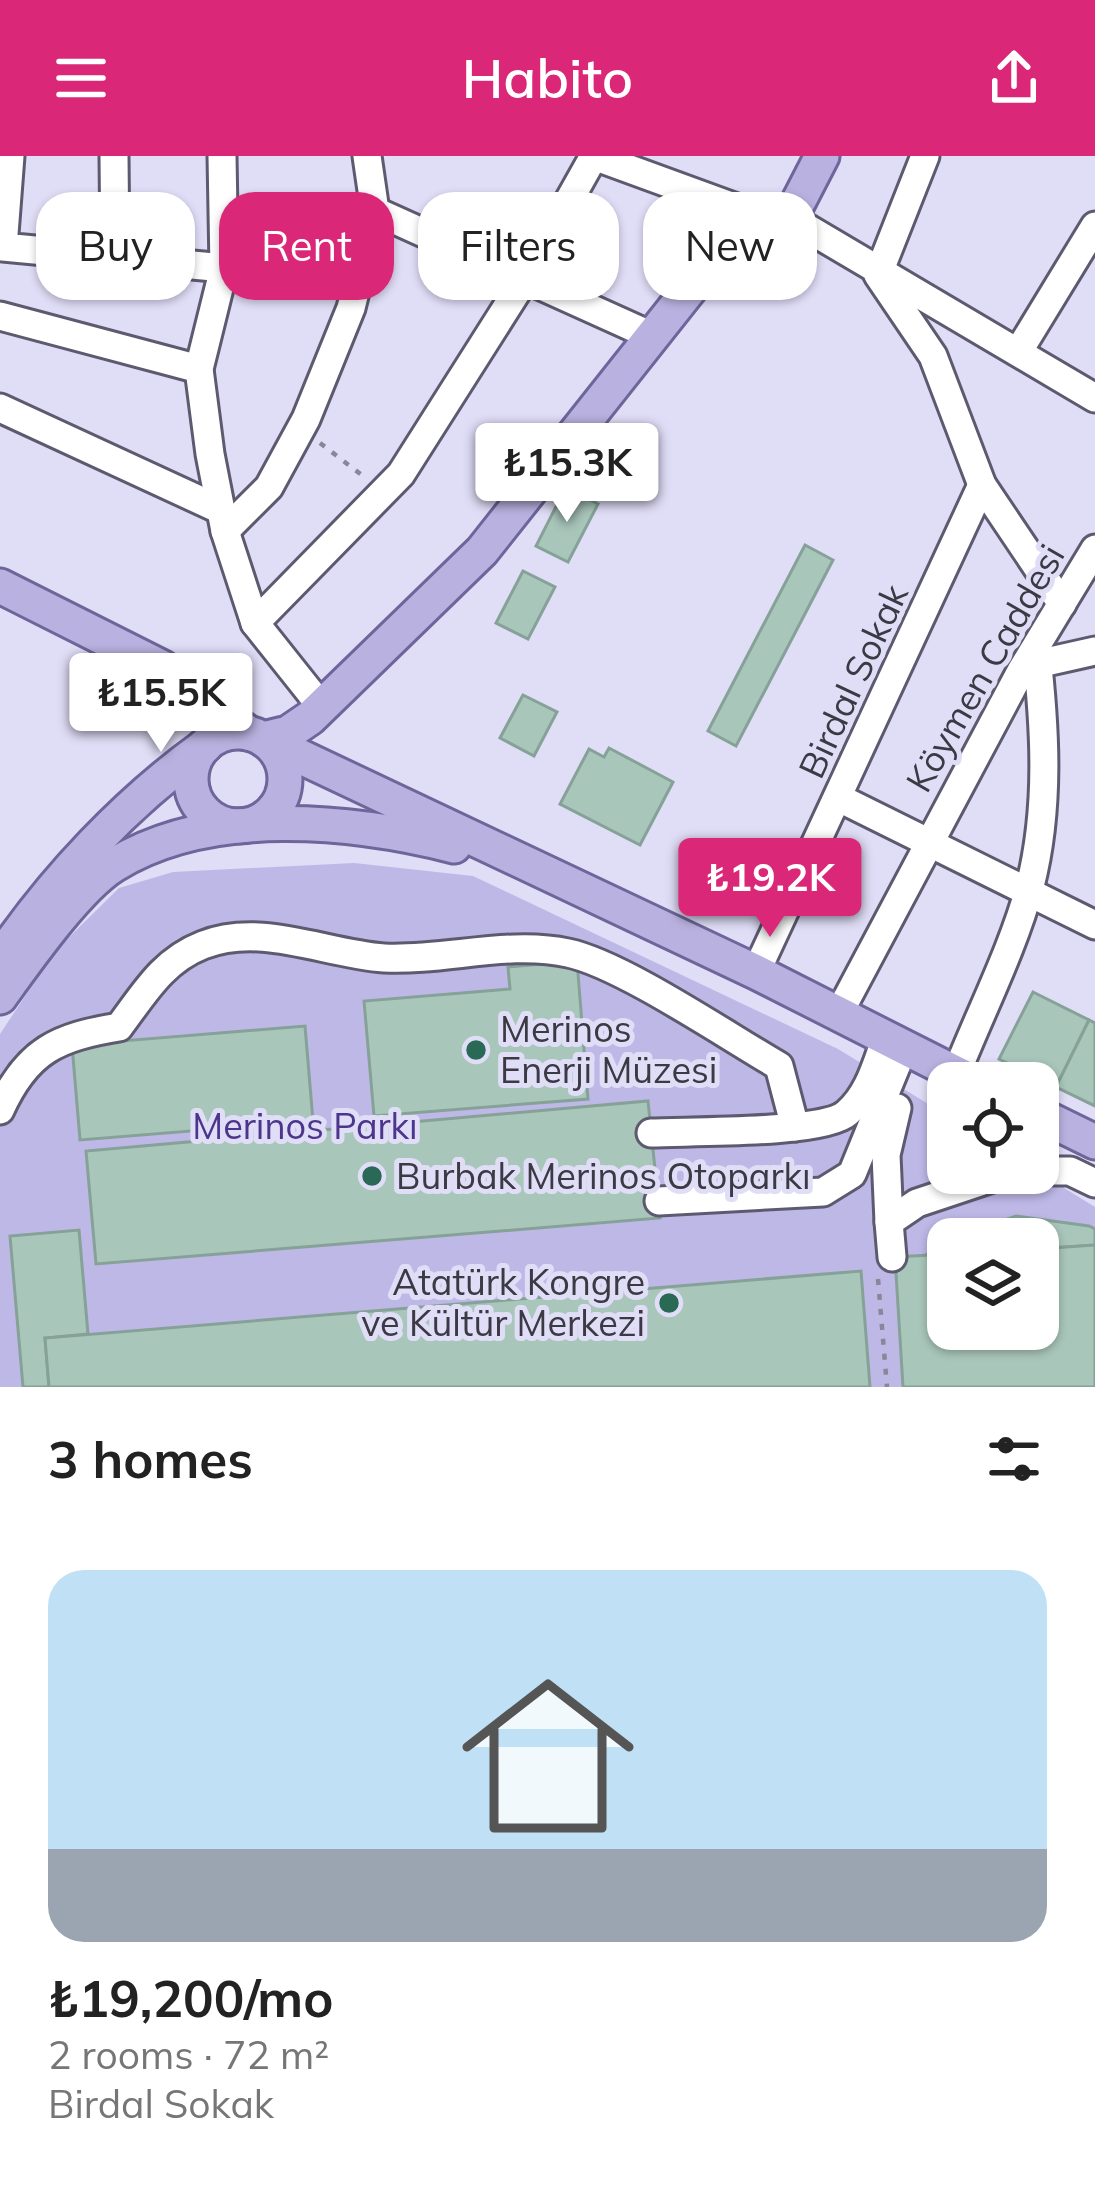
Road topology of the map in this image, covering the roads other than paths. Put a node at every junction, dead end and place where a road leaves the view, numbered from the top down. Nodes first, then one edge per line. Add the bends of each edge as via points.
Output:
1 (10, 156) edge
2 (114, 156) edge
3 (221, 156) edge
4 (367, 156) edge
5 (594, 156) edge
6 (926, 156) edge
7 (812, 159) edge
8 (114, 192) edge
9 (222, 192) edge
10 (372, 192) edge
11 (574, 192) edge
12 (693, 192) edge
13 (800, 192) edge
14 (2, 193) edge
15 (1095, 226) edge
16 (817, 235) edge
17 (36, 249) edge
18 (878, 275) junction
19 (219, 288) edge
20 (353, 300) edge
21 (512, 300) edge
22 (574, 300) edge
23 (681, 300) edge
24 (0, 316) edge
25 (652, 336) junction
26 (1020, 350) junction
27 (199, 369) junction
28 (1095, 398) edge
29 (0, 408) edge
30 (982, 485) junction
31 (223, 521) junction
32 (1095, 548) edge
33 (0, 586) edge
34 (1062, 604) junction
35 (255, 623) junction
36 (1095, 651) edge
37 (1036, 656) junction
38 (322, 706) junction
39 (256, 736) junction
40 (205, 746) junction
41 (839, 798) junction
42 (251, 824) junction
43 (929, 841) junction
44 (532, 866) junction
45 (1029, 888) junction
46 (12, 923) edge
47 (1095, 926) edge
48 (0, 958) edge
49 (756, 971) junction
50 (0, 997) edge
51 (838, 1015) junction
52 (902, 1046) junction
53 (934, 1062) edge
54 (970, 1062) edge
55 (0, 1110) edge
56 (1059, 1124) edge
57 (795, 1127) junction
58 (651, 1133) dead end
59 (1095, 1142) edge
60 (1059, 1171) edge
61 (1095, 1183) edge
62 (942, 1194) edge
63 (659, 1201) dead end
64 (889, 1222) junction
65 (892, 1257) road end

1 - 14 street
2 - 8 street
3 - 9 street
4 - 10 street
5 - 11 street
5 - 12 street
6 - 18 street
7 - 13 main road
14 - 17 street via 3,247
15 - 26 street
16 - 18 street
18 - 26 street
18 - 30 street via 934,356
19 - 27 street
20 - 31 street via 269,487
21 - 35 street via 400,474
22 - 25 street
23 - 25 main road
24 - 27 street
25 - 38 main road via 482,550
26 - 28 street
27 - 31 street
29 - 31 street
30 - 34 street
30 - 41 street, Birdal Sokak
31 - 35 street
32 - 34 street, Köymen Caddesi
33 - 39 main road via 163,668
34 - 37 street, Köymen Caddesi
35 - 38 street
36 - 37 street
37 - 43 street, Köymen Caddesi
37 - 45 street via 1044,746
38 - 39 main road via 289,733
39 - 40 main road via 232,732
39 - 42 main road via 275,749 286,778 276,807
39 - 44 main road
40 - 42 main road via 191,773 197,803 221,823
40 - 46 main road via 163,776
41 - 43 street
41 - 49 street, Birdal Sokak
42 - 44 main road via 398,832
42 - 50 main road via 157,846 111,867
43 - 45 street
43 - 51 street, Köymen Caddesi
44 - 49 main road
45 - 47 street
45 - 54 street
46 - 48 main road
49 - 51 main road
51 - 52 main road
52 - 53 main road
52 - 57 street via 842,1118
52 - 63 street via 853,1174 823,1192
52 - 64 street via 886,1155
55 - 57 street via 37,1055 64,1035 119,1027 177,957 207,943 267,938 386,958 570,953 779,1066
56 - 59 main road
57 - 58 street
60 - 61 street
62 - 64 street
64 - 65 street

